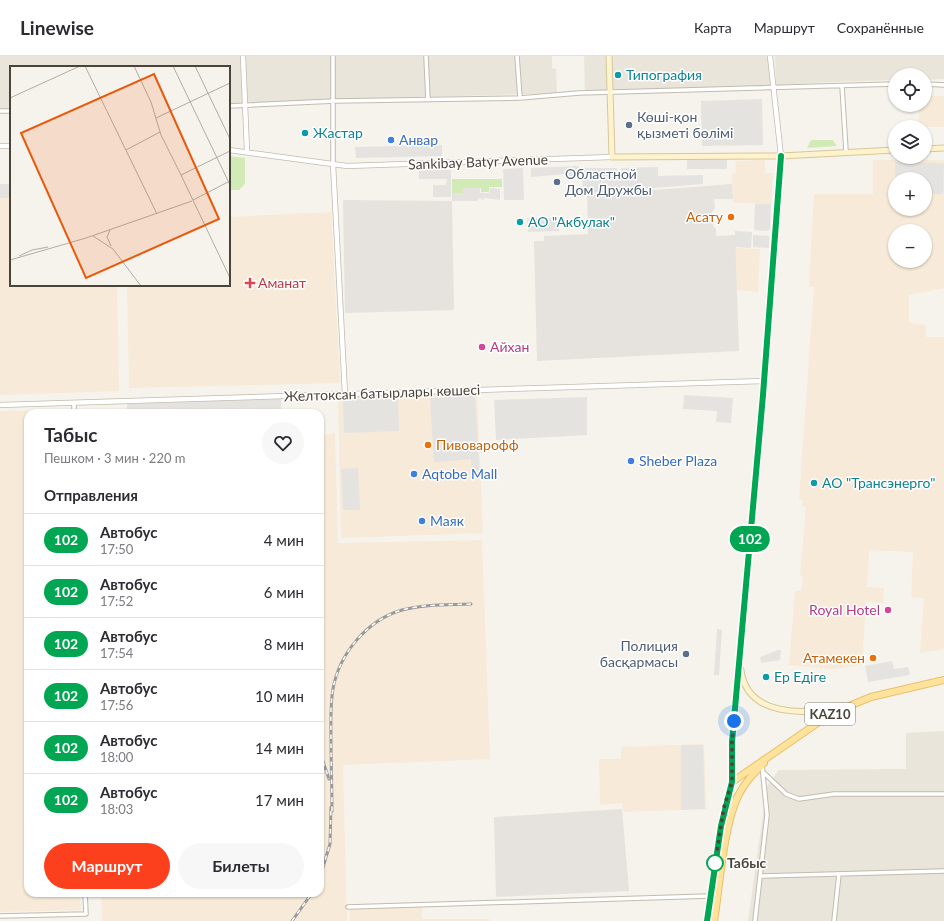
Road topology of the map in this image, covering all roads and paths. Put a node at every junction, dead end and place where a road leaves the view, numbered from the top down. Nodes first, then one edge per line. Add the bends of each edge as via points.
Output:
1 (243, 56) edge
2 (333, 56) edge
3 (426, 56) edge
4 (517, 56) edge
5 (609, 56) edge
6 (770, 56) edge
7 (888, 84) edge
8 (932, 84) edge
9 (944, 85) edge
10 (842, 86) junction
11 (773, 88) junction
12 (610, 92) junction
13 (520, 98) junction
14 (428, 100) junction
15 (335, 101) junction
16 (230, 106) edge
17 (244, 106) junction
18 (944, 148) edge
19 (932, 149) edge
20 (230, 150) edge
21 (888, 150) edge
22 (247, 151) junction
23 (846, 151) junction
24 (781, 156) junction
25 (612, 157) junction
26 (333, 164) junction
27 (764, 381) junction
28 (345, 394) junction
29 (74, 403) junction
30 (0, 405) edge
31 (74, 409) edge
32 (740, 658) junction
33 (944, 680) edge
34 (852, 704) junction
35 (773, 753) junction
36 (762, 765) junction
37 (764, 773) junction
38 (732, 782) junction
39 (944, 794) edge
40 (729, 824) junction
41 (944, 871) edge
42 (839, 874) junction
43 (760, 876) junction
44 (710, 896) junction
45 (85, 897) edge
46 (348, 907) dead end
47 (0, 916) edge
48 (707, 921) edge
49 (714, 921) edge
50 (755, 921) edge
51 (834, 921) edge

1 - 17 street
2 - 15 street
3 - 14 street
4 - 13 street
5 - 12 main road
6 - 11 street
7 - 10 street
8 - 9 street
10 - 11 street
10 - 23 street
11 - 12 street
11 - 24 street
12 - 13 street
12 - 25 main road
13 - 14 street
14 - 15 street
15 - 17 street
15 - 26 street
16 - 17 street
17 - 22 street
18 - 19 main road
20 - 22 street, Sankibay Batyr Avenue
21 - 23 main road, Sankibay Batyr Avenue
22 - 26 street, Sankibay Batyr Avenue
23 - 24 main road, Sankibay Batyr Avenue
24 - 25 main road, Sankibay Batyr Avenue
24 - 27 main road
25 - 26 street, Sankibay Batyr Avenue via 348,166
26 - 28 street
27 - 28 street, Желтоксан батырлары көшесі
27 - 32 main road
28 - 29 street, Желтоксан батырлары көшесі
29 - 30 street, Желтоксан батырлары көшесі
29 - 31 street
32 - 34 main road via 746,690 754,698 770,706 821,712
32 - 38 main road via 732,742
33 - 34 main road, KAZ10
34 - 35 main road, KAZ10 via 825,717
35 - 36 main road, KAZ10
35 - 38 main road, KAZ10
36 - 37 street
36 - 40 main road, KAZ10 via 738,796
37 - 39 street via 786,794 799,799 834,794
37 - 43 street via 767,815
38 - 40 main road
38 - 44 main road via 721,826
40 - 49 main road, KAZ10
41 - 42 street
42 - 43 street
42 - 51 street
43 - 50 street
44 - 46 street
44 - 48 main road
45 - 47 street via 86,914

